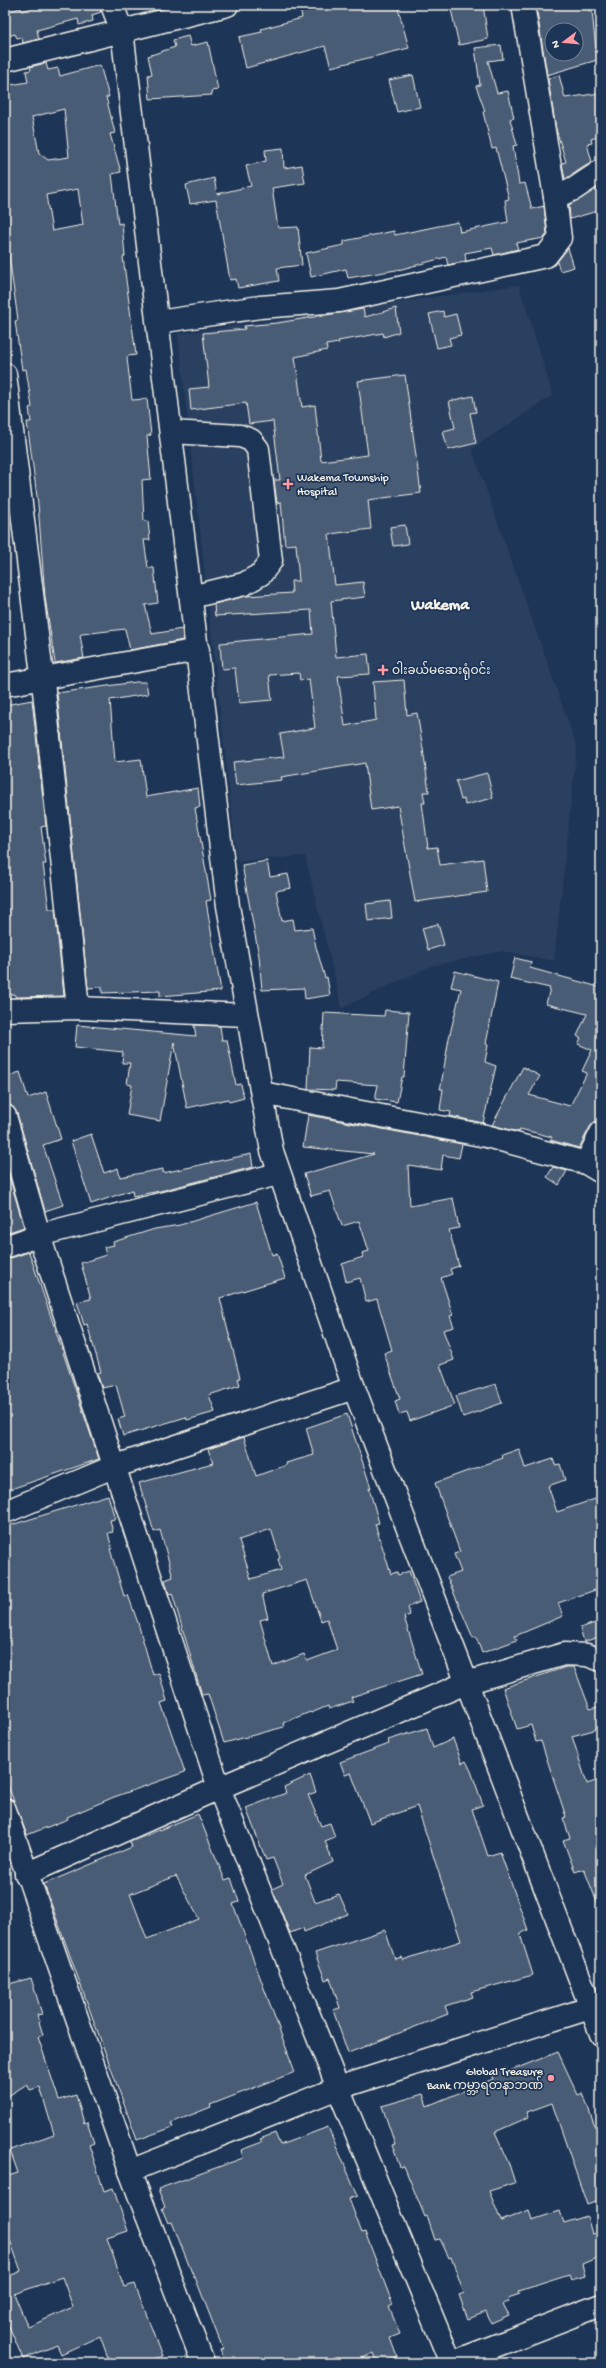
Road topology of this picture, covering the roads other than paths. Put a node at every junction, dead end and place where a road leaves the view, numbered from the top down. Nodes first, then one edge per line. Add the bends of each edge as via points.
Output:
1 (112, 5) edge
2 (227, 5) edge
3 (523, 5) edge
4 (122, 31) junction
5 (5, 60) edge
6 (601, 171) edge
7 (555, 197) junction
8 (158, 322) junction
9 (5, 374) edge
10 (171, 432) junction
11 (191, 597) junction
12 (198, 650) junction
13 (42, 677) junction
14 (5, 685) edge
15 (78, 1008) junction
16 (5, 1010) edge
17 (247, 1015) junction
18 (262, 1093) junction
19 (5, 1116) edge
20 (601, 1133) edge
21 (594, 1167) edge
22 (278, 1174) junction
23 (39, 1235) junction
24 (5, 1246) edge
25 (354, 1388) junction
26 (113, 1467) junction
27 (5, 1512) edge
28 (601, 1660) edge
29 (466, 1683) junction
30 (219, 1788) junction
31 (5, 1810) edge
32 (26, 1874) junction
33 (590, 2008) junction
34 (601, 2034) edge
35 (338, 2088) junction
36 (130, 2171) junction
37 (601, 2305) edge
38 (203, 2363) edge
39 (451, 2363) edge

1 - 4 street
2 - 4 street
3 - 7 street
4 - 5 street
4 - 8 street
6 - 7 street
7 - 8 street via 560,238 546,256 339,300 260,307
8 - 10 street
9 - 13 street
10 - 11 street
10 - 11 street via 240,436 251,440 258,448 271,561 261,574 244,584
11 - 12 street
12 - 13 street
12 - 17 street via 228,906
13 - 14 street
13 - 15 street
15 - 16 street
15 - 17 street
17 - 18 street
18 - 21 street via 486,1136
18 - 22 street
19 - 23 street
20 - 21 street
22 - 23 street
22 - 25 street
23 - 24 street
23 - 26 street
25 - 26 street
25 - 29 street
26 - 27 street
26 - 30 street
28 - 29 street via 587,1655 564,1654
29 - 30 street
29 - 33 street
30 - 32 street
30 - 35 street
31 - 32 street
32 - 36 street
33 - 34 street
33 - 35 street
35 - 36 street
35 - 39 street
36 - 38 street
37 - 39 street

